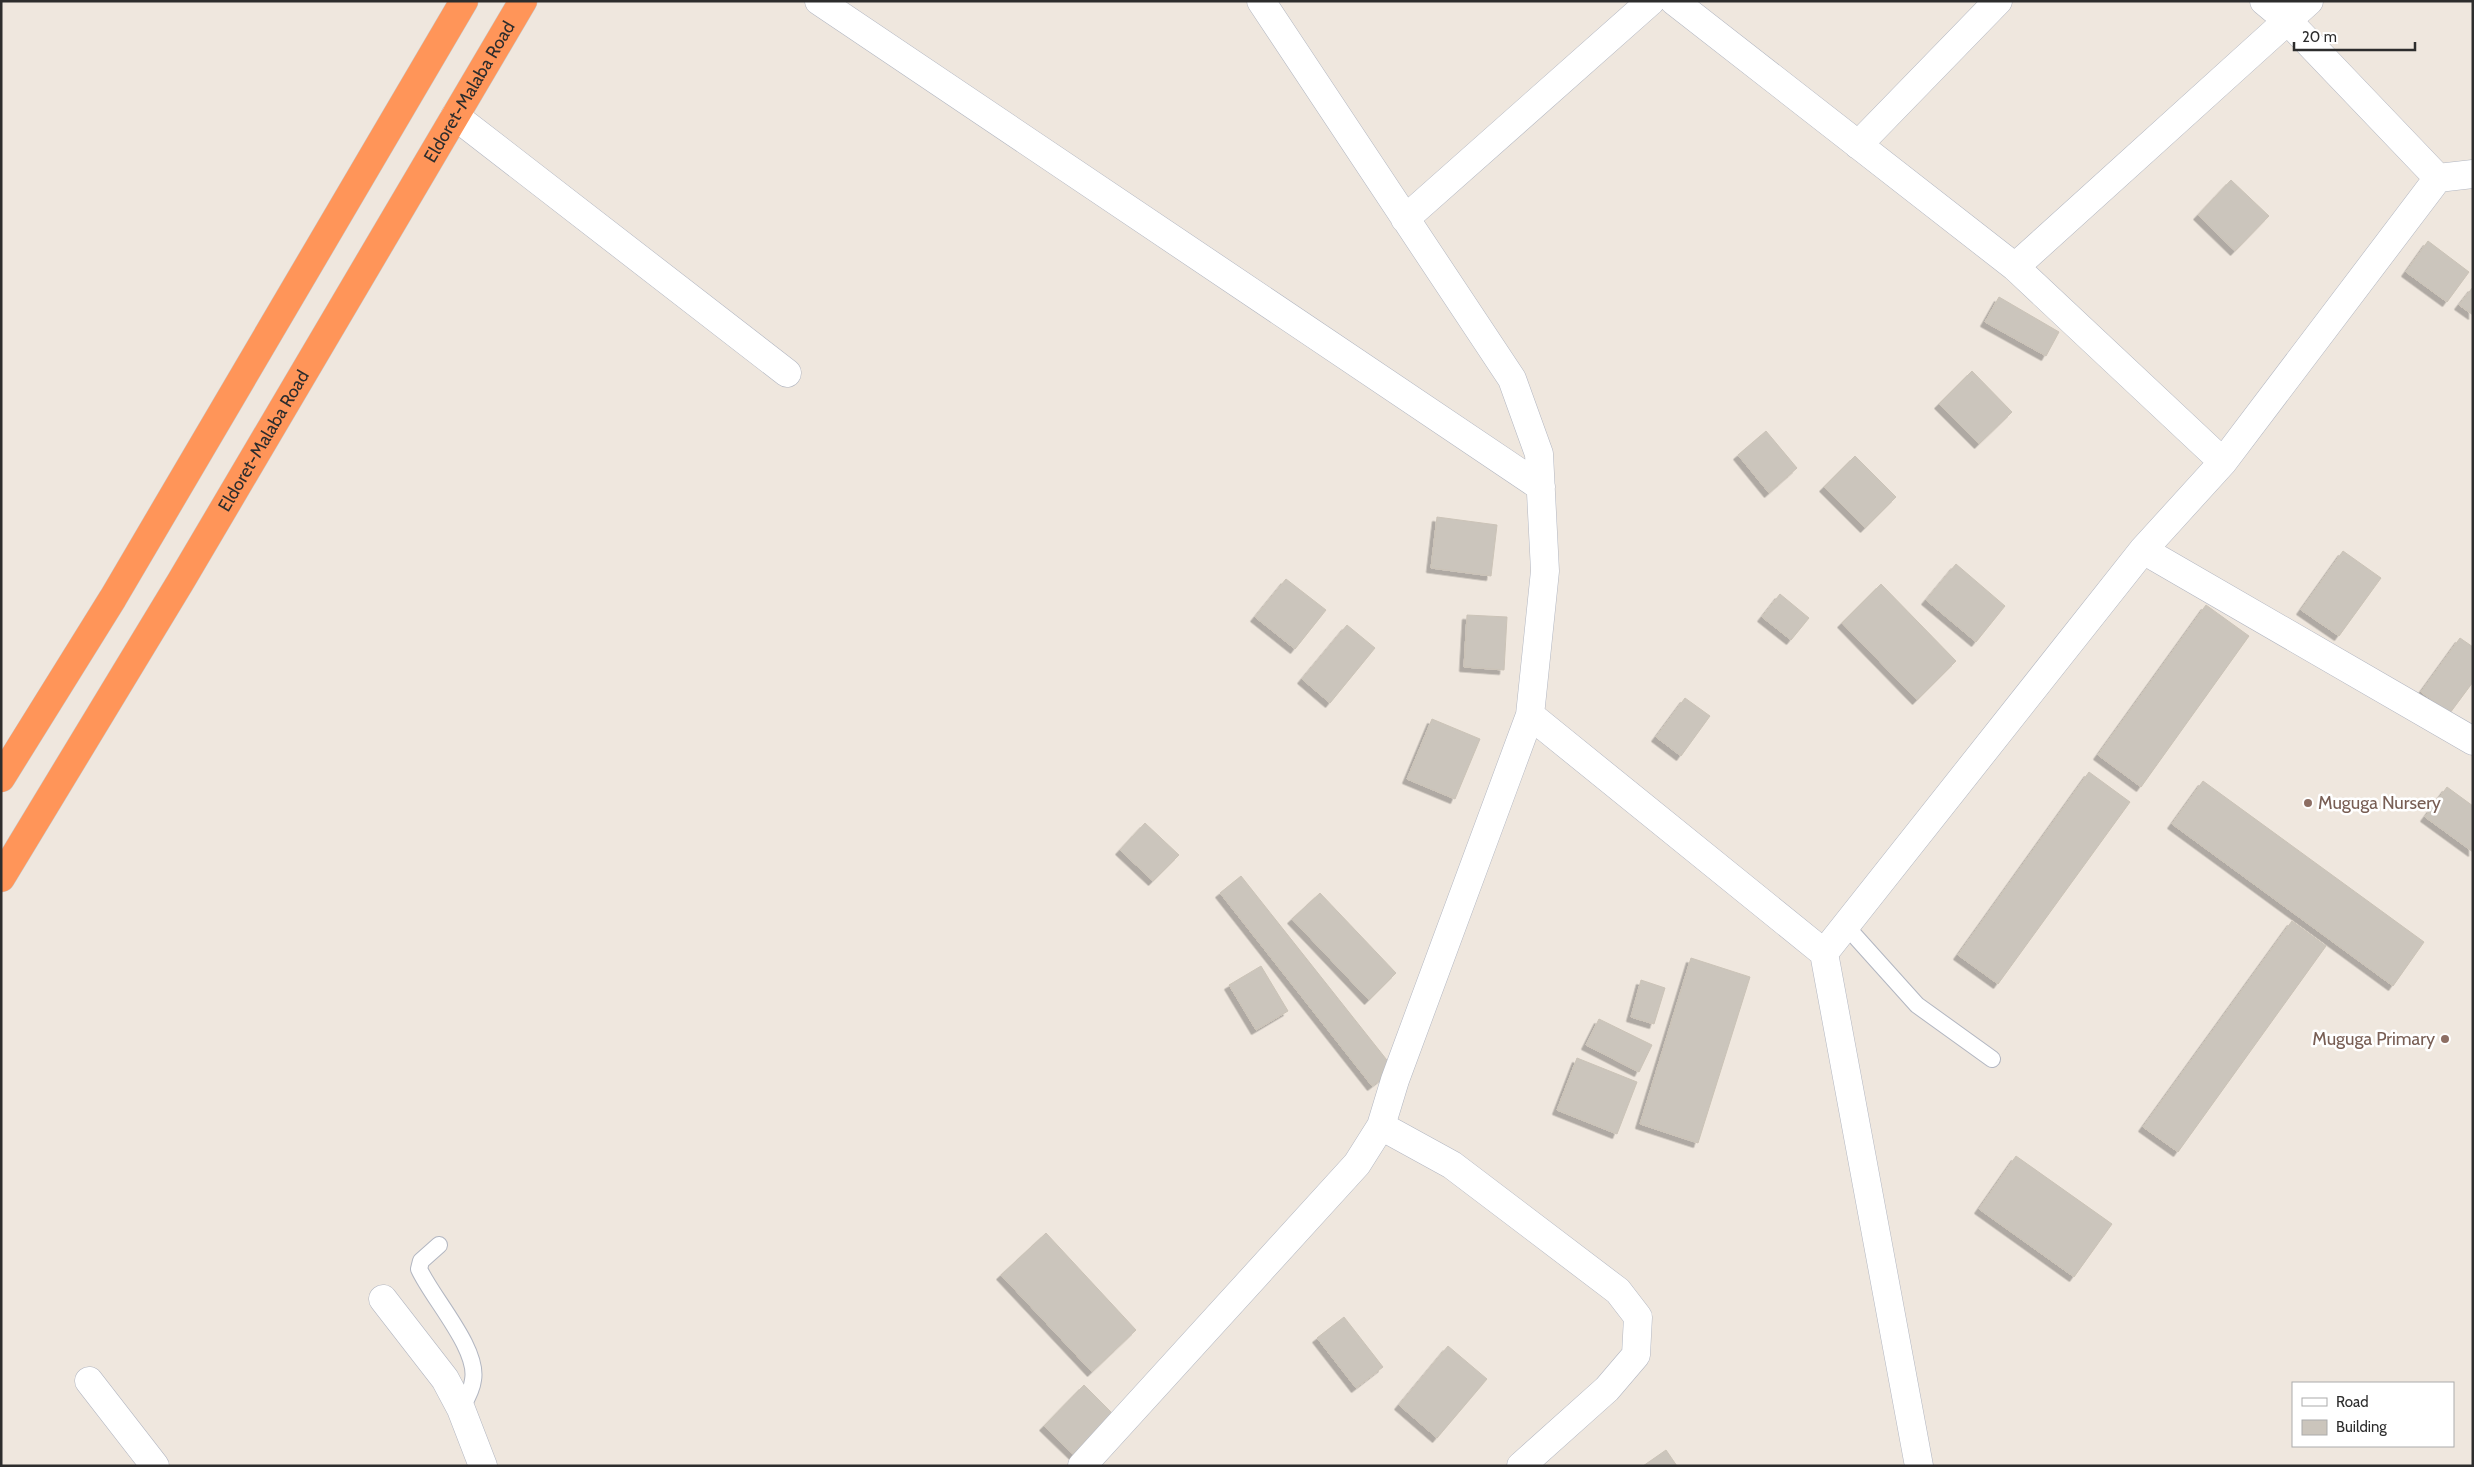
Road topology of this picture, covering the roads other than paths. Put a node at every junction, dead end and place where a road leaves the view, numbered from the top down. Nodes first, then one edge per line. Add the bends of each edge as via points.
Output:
1 (464, 1) edge
2 (523, 1) edge
3 (819, 1) edge
4 (1261, 1) edge
5 (1652, 1) edge
6 (1674, 1) edge
7 (1998, 1) edge
8 (2264, 1) edge
9 (2309, 1) edge
10 (2288, 21) junction
11 (455, 116) junction
12 (1858, 145) junction
13 (2473, 174) edge
14 (2438, 178) junction
15 (1405, 219) junction
16 (2015, 267) junction
17 (787, 373) dead end
18 (2223, 462) junction
19 (1541, 488) junction
20 (2144, 550) junction
21 (1530, 716) junction
22 (2473, 741) edge
23 (1, 778) edge
24 (1, 878) edge
25 (1846, 926) junction
26 (1824, 953) junction
27 (1992, 1059) dead end
28 (1381, 1126) junction
29 (439, 1245) dead end
30 (383, 1299) dead end
31 (88, 1381) dead end
32 (461, 1409) junction
33 (155, 1466) edge
34 (483, 1466) edge
35 (1082, 1466) edge
36 (1521, 1466) edge
37 (1919, 1466) edge

1 - 23 highway via 113,598
2 - 11 highway, Eldoret-Malaba Road
3 - 19 street
4 - 15 street
5 - 15 street
6 - 12 street
7 - 12 street
8 - 10 street
9 - 10 street
10 - 14 street
10 - 16 street
11 - 17 street
11 - 24 highway, Eldoret-Malaba Road via 181,581
12 - 16 street
13 - 14 street
14 - 18 street
15 - 19 street via 1512,379 1539,454
16 - 18 street
18 - 20 street
19 - 21 street via 1545,571
20 - 22 street
20 - 25 street
21 - 26 street
21 - 28 street via 1394,1080
25 - 26 street
25 - 27 lane via 1917,1005
26 - 37 street
28 - 35 street via 1357,1164
28 - 36 street via 1452,1165 1618,1290 1638,1317 1636,1355 1607,1389
29 - 32 lane via 421,1261 419,1269 460,1334 472,1364 474,1379
30 - 32 street via 444,1380
31 - 33 street
32 - 34 street

